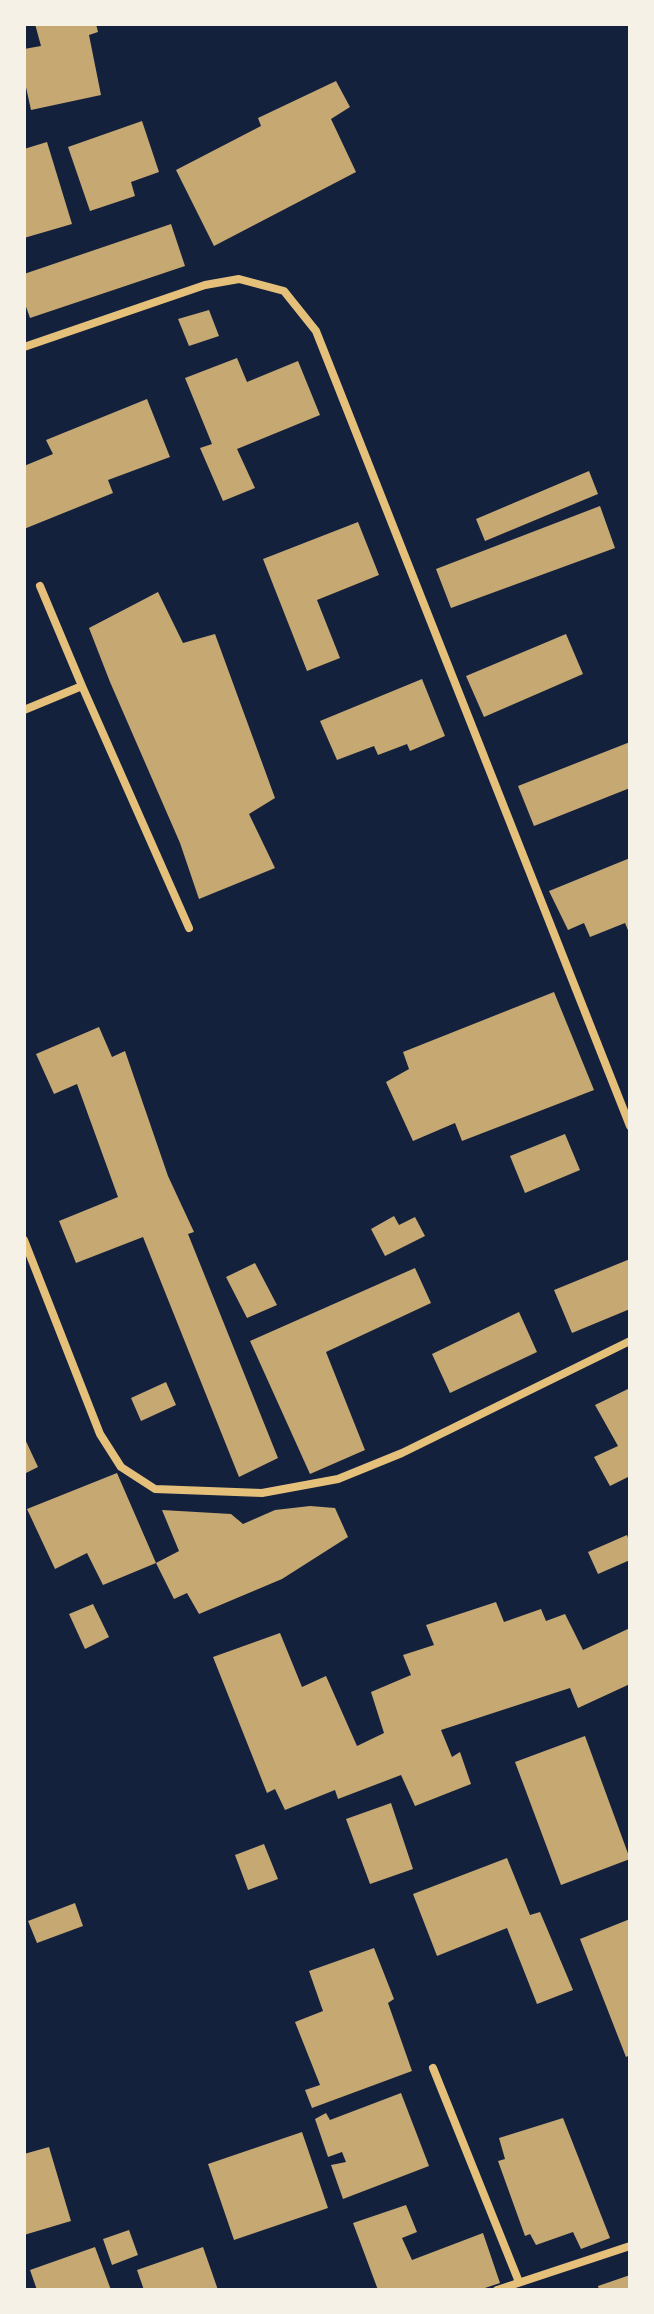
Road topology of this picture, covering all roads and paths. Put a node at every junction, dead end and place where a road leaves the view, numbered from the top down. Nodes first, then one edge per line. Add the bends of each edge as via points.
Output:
1 (24, 347) edge
2 (40, 586) dead end
3 (82, 686) junction
4 (24, 710) edge
5 (189, 928) dead end
6 (630, 1126) edge
7 (24, 1240) edge
8 (630, 1341) edge
9 (433, 2068) dead end
10 (630, 2246) edge
11 (519, 2282) junction
12 (497, 2290) edge

1 - 6 street via 205,285 239,279 284,291 316,331
2 - 3 street
3 - 4 street
3 - 5 street
7 - 8 street via 100,1434 121,1467 155,1489 262,1493 338,1479
9 - 11 street
10 - 11 street
11 - 12 street

